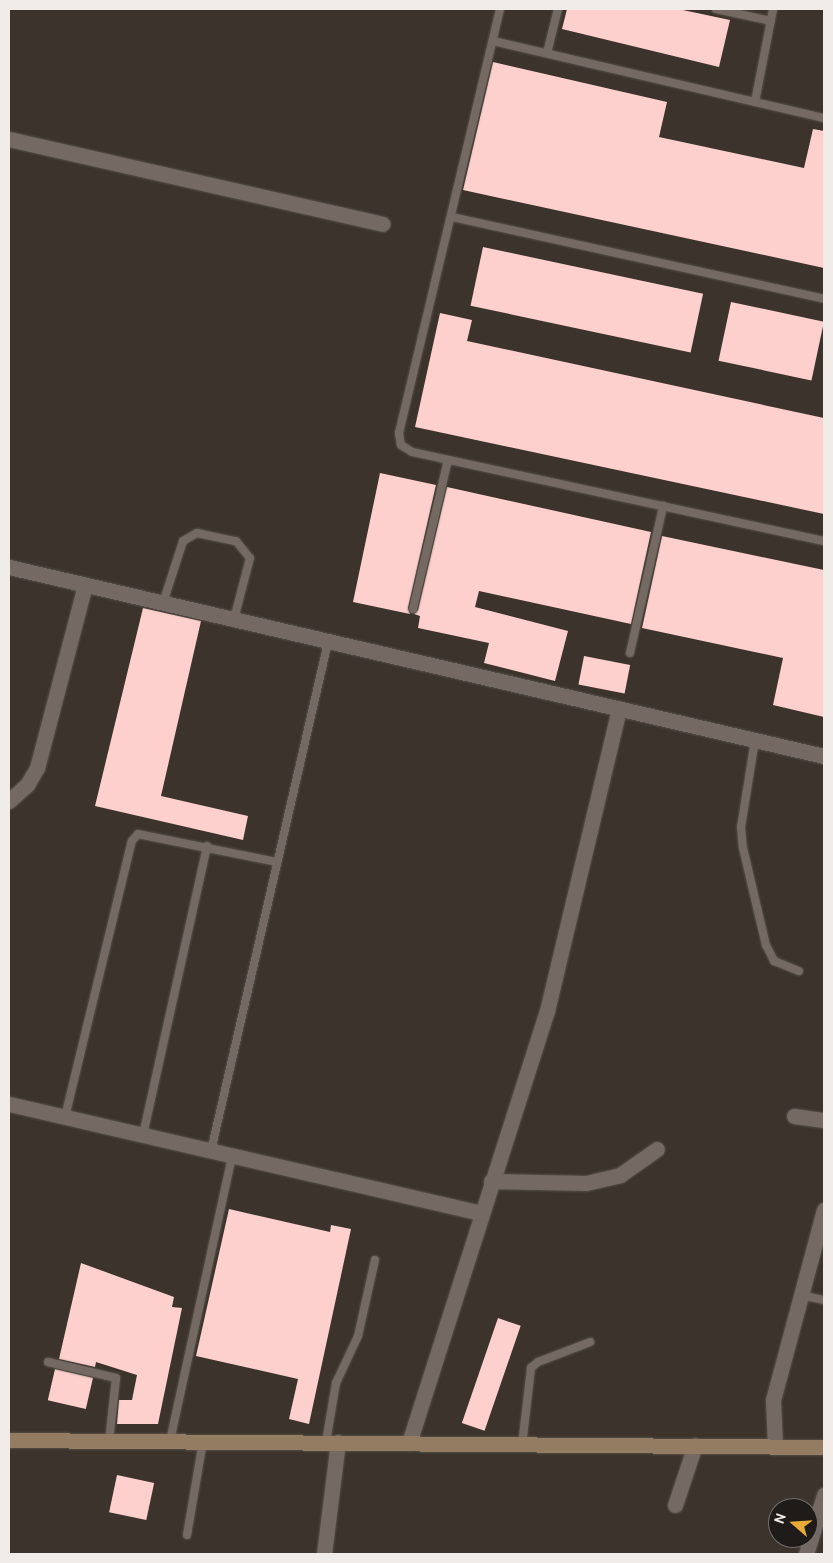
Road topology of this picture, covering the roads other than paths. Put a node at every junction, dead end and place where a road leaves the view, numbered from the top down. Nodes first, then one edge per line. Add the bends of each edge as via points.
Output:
1 (500, 9) edge
2 (558, 9) edge
3 (716, 9) edge
4 (773, 9) edge
5 (771, 21) junction
6 (493, 41) junction
7 (547, 53) junction
8 (755, 102) junction
9 (824, 118) edge
10 (9, 139) edge
11 (452, 217) junction
12 (382, 224) dead end
13 (824, 299) edge
14 (448, 460) junction
15 (664, 506) junction
16 (824, 540) edge
17 (9, 567) edge
18 (85, 585) junction
19 (163, 603) junction
20 (413, 609) dead end
21 (234, 619) junction
22 (328, 642) junction
23 (630, 653) dead end
24 (619, 708) junction
25 (755, 740) junction
26 (824, 756) edge
27 (9, 801) edge
28 (207, 846) junction
29 (277, 862) junction
30 (799, 971) dead end
31 (9, 1104) edge
32 (794, 1116) dead end
33 (65, 1117) junction
34 (824, 1120) edge
35 (142, 1135) junction
36 (657, 1149) dead end
37 (211, 1151) junction
38 (232, 1156) junction
39 (490, 1181) junction
40 (824, 1210) edge
41 (480, 1213) junction
42 (375, 1260) dead end
43 (800, 1295) junction
44 (824, 1300) edge
45 (590, 1342) dead end
46 (48, 1362) dead end
47 (9, 1440) edge
48 (109, 1441) junction
49 (170, 1441) junction
50 (203, 1441) junction
51 (332, 1442) junction
52 (409, 1443) junction
53 (522, 1445) junction
54 (695, 1445) junction
55 (775, 1446) junction
56 (824, 1447) edge
57 (824, 1495) edge
58 (674, 1505) dead end
59 (187, 1535) dead end
60 (324, 1554) edge
61 (806, 1554) edge

1 - 6 lane
2 - 7 lane
3 - 5 lane
4 - 5 lane
5 - 8 lane
6 - 7 lane
6 - 11 lane
7 - 8 lane
8 - 9 lane
10 - 12 street
11 - 13 lane
11 - 14 lane via 399,433 401,445 412,452
14 - 15 lane
14 - 20 lane
15 - 16 lane
15 - 23 lane
17 - 18 street
18 - 19 street
18 - 27 street via 37,768 27,785
19 - 21 street
19 - 21 lane via 175,554 183,541 197,533 236,541 250,558
21 - 22 street
22 - 24 street
22 - 29 lane
24 - 25 street
24 - 39 street via 547,1011
25 - 26 street
25 - 30 lane via 742,827 743,848 766,945 774,961
28 - 29 lane
28 - 33 lane via 147,832 132,841
28 - 35 lane
29 - 37 lane
31 - 33 street
32 - 34 street
33 - 35 street
35 - 37 street
36 - 39 street via 620,1175 586,1183
37 - 38 street
38 - 41 street
38 - 49 lane
39 - 41 street
40 - 43 street
41 - 52 street
42 - 51 lane via 358,1336 336,1383
43 - 44 lane
43 - 55 street via 773,1400
45 - 53 lane via 538,1362 531,1368
46 - 48 lane via 116,1378
47 - 48 street
48 - 49 street
49 - 50 street
50 - 51 street
50 - 59 lane
51 - 52 street
51 - 60 street
52 - 53 street
53 - 54 street
54 - 55 street
54 - 58 street
55 - 56 street
57 - 61 street

